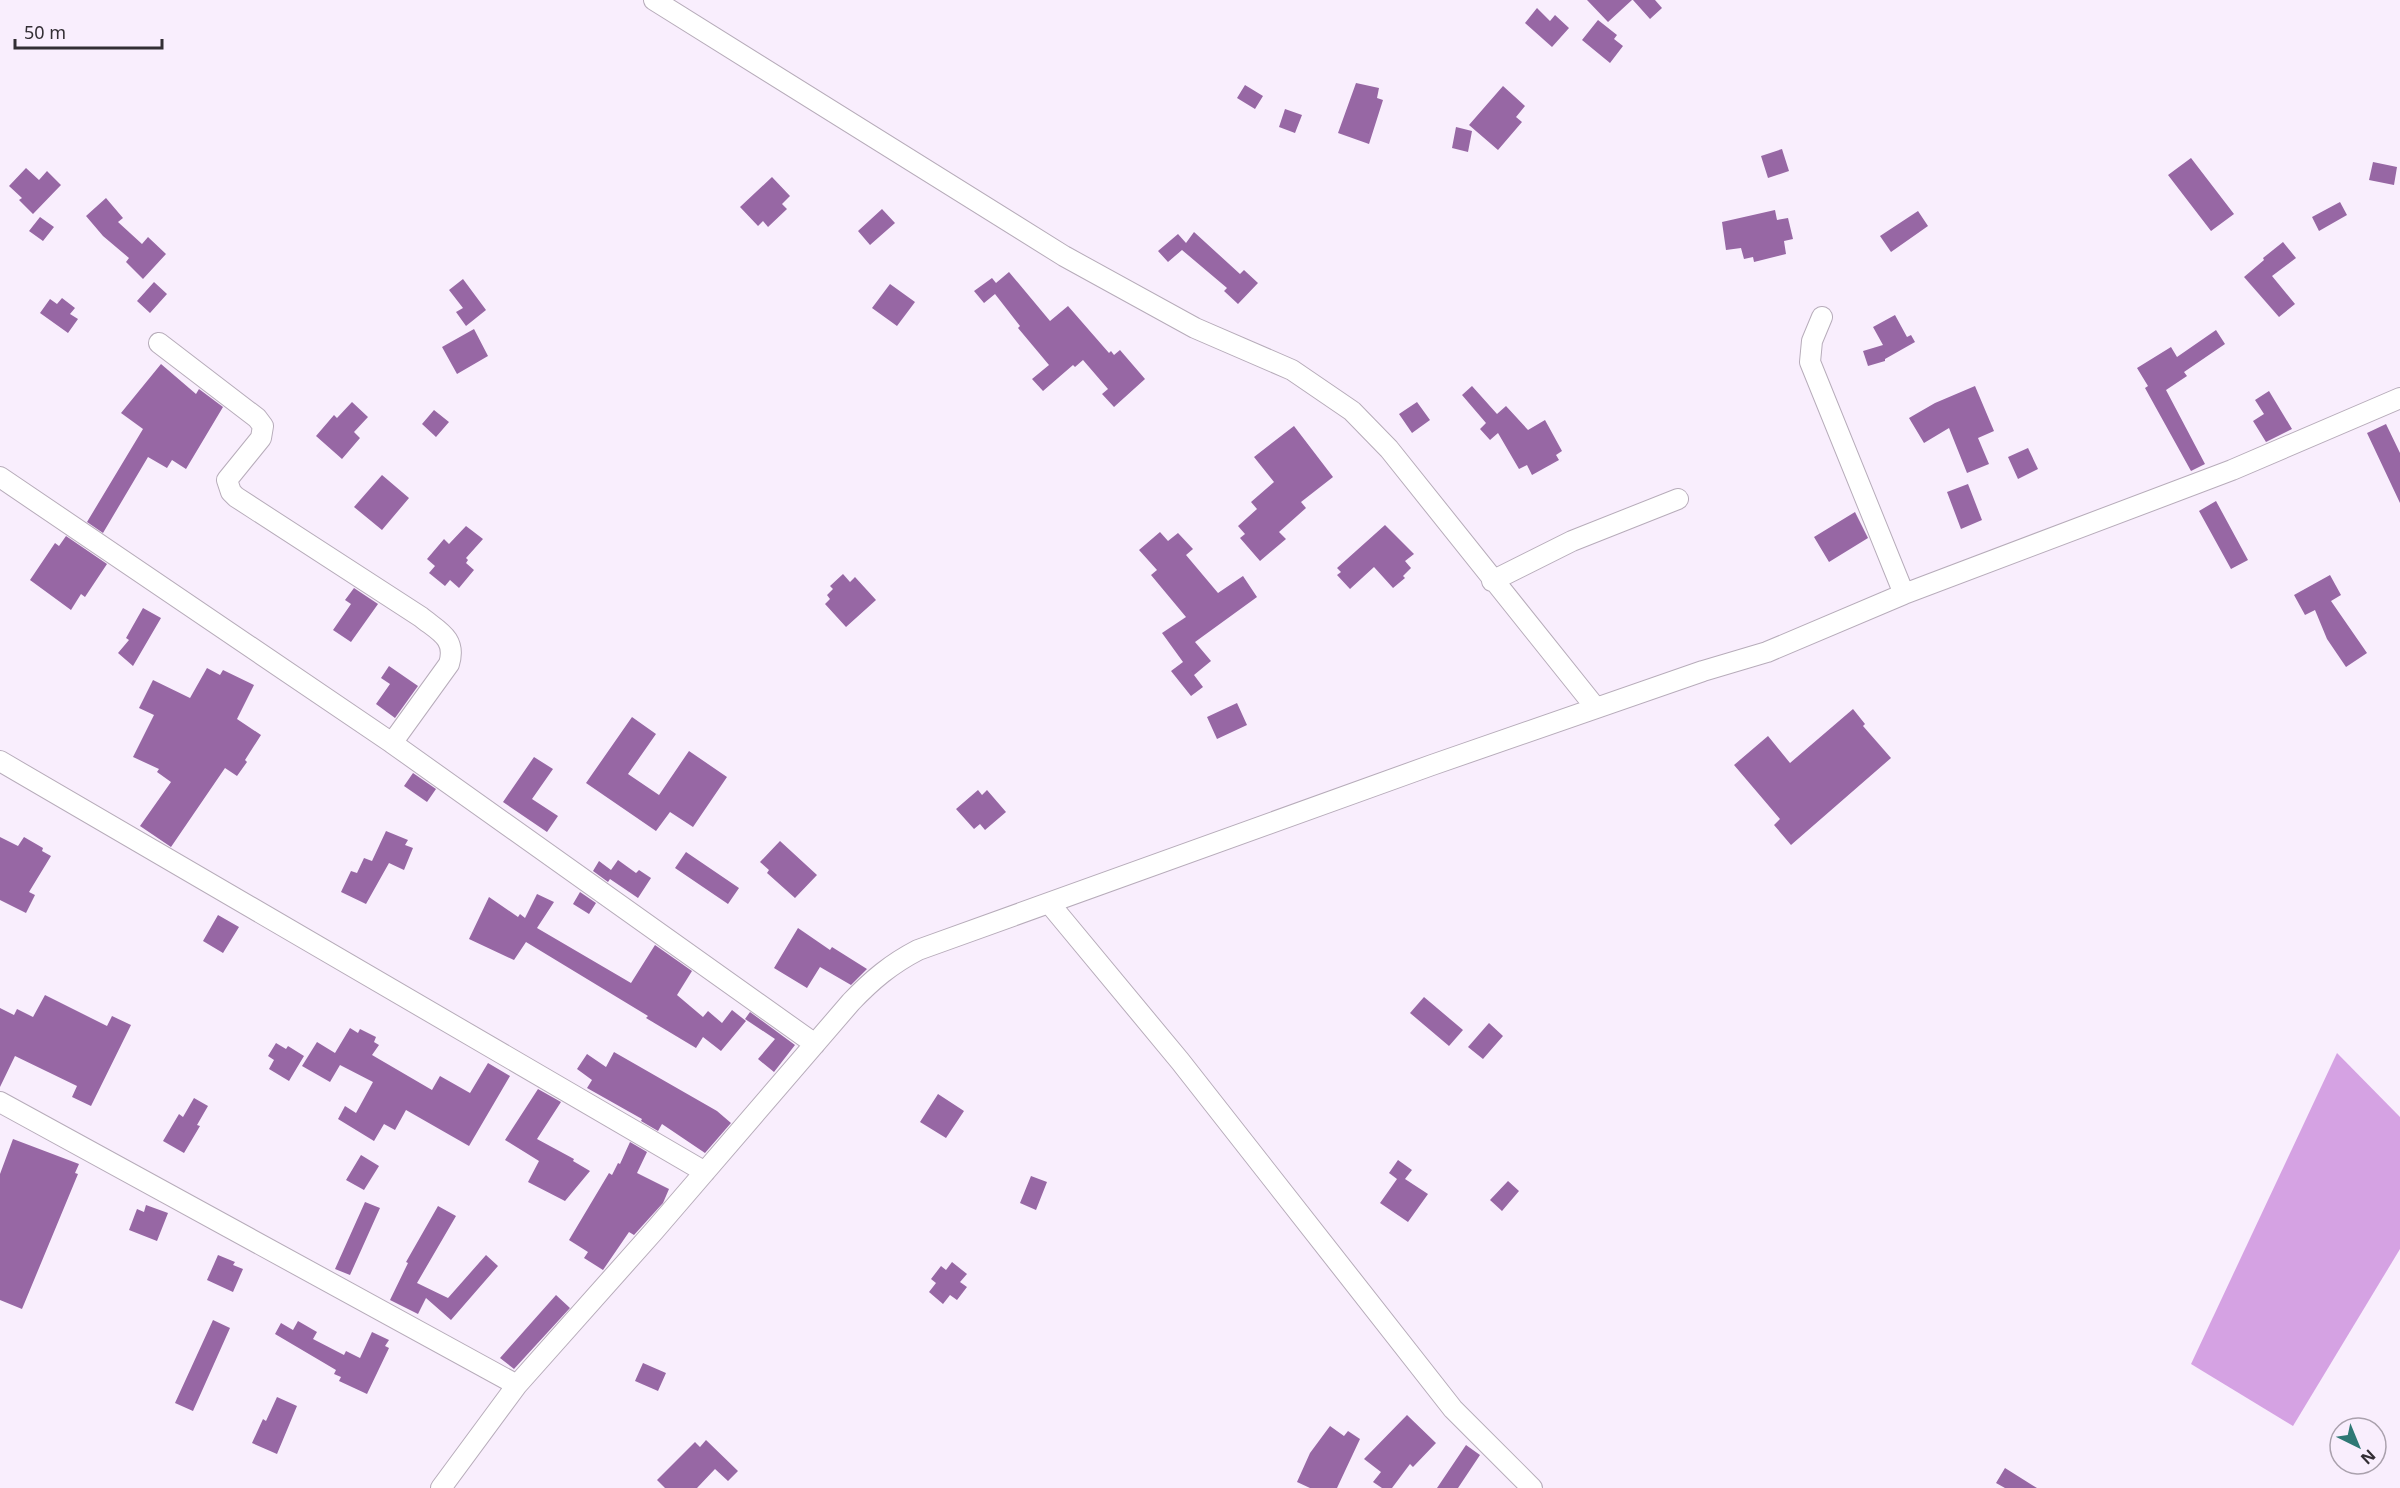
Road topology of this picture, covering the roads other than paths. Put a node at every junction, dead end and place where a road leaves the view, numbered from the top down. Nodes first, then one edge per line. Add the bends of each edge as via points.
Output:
1 (654, 0) edge
2 (1822, 317) dead end
3 (159, 343) dead end
4 (2400, 398) edge
5 (0, 477) edge
6 (1678, 499) dead end
7 (1492, 581) junction
8 (1904, 594) junction
9 (1596, 708) junction
10 (392, 743) junction
11 (0, 761) edge
12 (1049, 903) junction
13 (815, 1044) junction
14 (0, 1102) edge
15 (705, 1172) junction
16 (517, 1385) junction
17 (441, 1488) edge
18 (1532, 1488) edge

1 - 7 street via 1065,256 1195,328 1292,370 1352,411 1389,449
2 - 8 street via 1812,341 1810,362
3 - 10 street via 263,426 261,438 227,480 236,497 420,616 449,640 449,664
4 - 8 street via 2232,470
5 - 10 street
6 - 7 street via 1572,541
7 - 9 street
8 - 9 street via 1767,652
9 - 12 street
10 - 13 street
11 - 15 street
12 - 13 street via 895,962 873,978
12 - 18 street via 1180,1061 1454,1409
13 - 15 street
14 - 16 street
15 - 16 street
16 - 17 street

